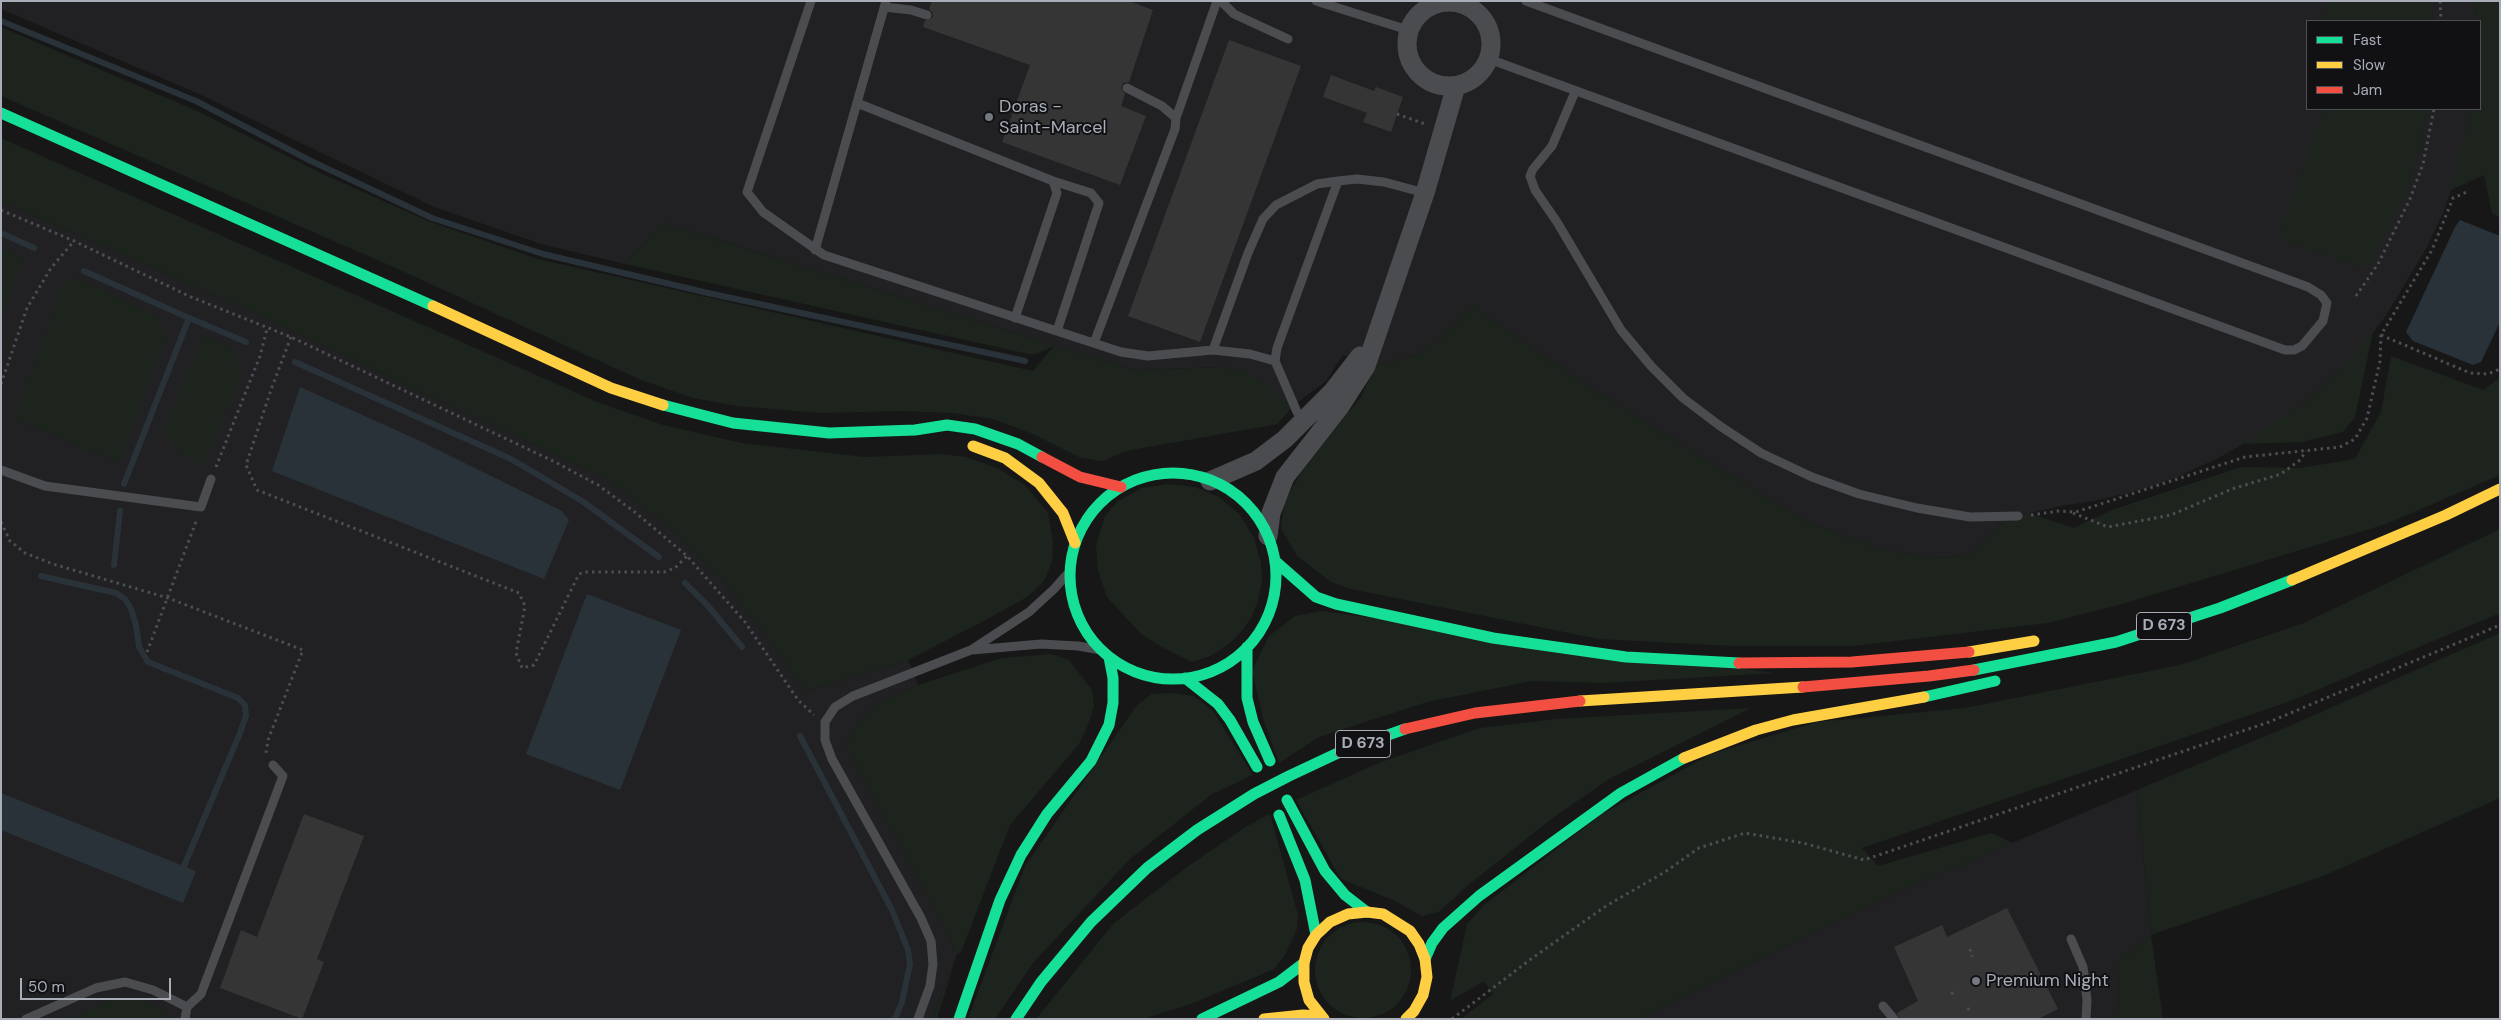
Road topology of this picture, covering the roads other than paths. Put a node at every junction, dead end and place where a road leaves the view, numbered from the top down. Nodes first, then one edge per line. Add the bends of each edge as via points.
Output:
1 (811, 1) edge
2 (1219, 1) edge
3 (1316, 1) edge
4 (1526, 1) edge
5 (885, 4) edge
6 (912, 6) edge
7 (927, 15) dead end
8 (1408, 30) junction
9 (1288, 39) dead end
10 (1489, 59) junction
11 (1456, 86) junction
12 (1127, 88) dead end
13 (1575, 92) junction
14 (857, 103) junction
15 (1, 113) edge
16 (1176, 118) junction
17 (1053, 181) junction
18 (1338, 181) junction
19 (1425, 192) junction
20 (816, 250) junction
21 (1015, 318) junction
22 (1057, 331) junction
23 (1375, 338) junction
24 (1094, 343) junction
25 (1213, 350) junction
26 (1275, 361) junction
27 (1305, 421) junction
28 (915, 430) junction
29 (946, 438) dead end
30 (963, 443) dead end
31 (1, 470) edge
32 (211, 479) road end
33 (1210, 481) junction
34 (1121, 487) junction
35 (2500, 489) edge
36 (2018, 516) road end
37 (1268, 536) junction
38 (1075, 543) junction
39 (1275, 562) junction
40 (1070, 571) junction
41 (2220, 608) junction
42 (2152, 618) dead end
43 (2044, 639) dead end
44 (2116, 642) junction
45 (1247, 647) junction
46 (971, 650) junction
47 (1105, 653) junction
48 (2023, 673) dead end
49 (1186, 678) junction
50 (2006, 678) dead end
51 (1270, 761) dead end
52 (273, 765) road end
53 (1257, 767) dead end
54 (1288, 800) dead end
55 (1275, 805) dead end
56 (1367, 912) junction
57 (1316, 935) junction
58 (2072, 938) dead end
59 (1425, 959) junction
60 (1304, 963) junction
61 (1883, 1006) dead end
62 (186, 1007) junction
63 (1412, 1016) edge
64 (1322, 1017) edge
65 (26, 1019) edge
66 (185, 1019) edge
67 (918, 1019) edge
68 (959, 1019) edge
69 (1016, 1019) edge
70 (1202, 1019) edge
71 (1264, 1019) edge
72 (1894, 1019) edge
73 (2086, 1019) edge

1 - 20 lane via 747,192 764,212
2 - 9 lane via 1234,14
2 - 16 lane
3 - 8 lane
4 - 13 lane via 2308,288 2321,295 2327,311 2315,334 2302,346 2285,350
5 - 6 lane
5 - 14 lane
6 - 7 lane
8 - 10 street via 1421,12 1441,2 1463,4 1481,17 1491,37
8 - 11 street via 1406,52 1416,72 1434,84
10 - 11 street via 1476,77
10 - 13 lane
11 - 19 street
12 - 16 lane via 1162,106
13 - 36 lane via 1552,146 1530,176 1535,190 1621,330 1683,398 1761,453 1859,494 1970,517
14 - 17 lane
14 - 20 lane
15 - 28 main road via 327,257 602,384 654,403 733,423 772,428 829,433
16 - 24 lane via 1175,129
17 - 21 lane via 1057,193
17 - 22 lane via 1091,193 1100,203
18 - 19 lane via 1384,182
18 - 25 lane via 1317,184 1276,205 1263,219
18 - 26 lane via 1276,348
19 - 23 street
20 - 21 lane
21 - 22 lane
22 - 24 lane
23 - 27 street
23 - 37 street via 1366,366 1354,386 1285,477 1271,513
24 - 25 lane via 1148,356
25 - 26 lane via 1250,354
26 - 27 lane via 1297,412
27 - 33 street via 1256,461
28 - 29 main road
28 - 34 main road via 947,426 975,429 1018,444 1080,477
30 - 38 main road via 1005,458 1039,482 1063,513
31 - 32 lane via 45,486 201,507
33 - 34 main road via 1188,475 1165,474
33 - 37 main road via 1244,503
34 - 38 main road via 1093,510
35 - 41 main road, D 673 via 2333,564
37 - 39 main road
38 - 40 main road
39 - 43 main road via 1316,597 1336,604 1493,638 1626,657 1723,663 1852,662 1966,652
39 - 45 main road via 1276,580 1267,616
40 - 46 lane via 1030,612
40 - 47 main road via 1071,593 1077,614 1087,633
41 - 42 main road
41 - 44 main road, D 673
44 - 48 main road
44 - 69 main road, D 673 via 1999,666 1929,676 1556,703 1475,713 1402,730 1340,752 1254,794 1147,868 1091,922 1040,982
45 - 49 main road via 1219,668
45 - 51 main road via 1247,698
46 - 47 lane via 1041,644 1078,646
46 - 67 lane via 853,696 835,707 825,722 825,740 832,758 931,941 933,964 930,986
47 - 49 main road via 1126,668 1145,675
47 - 68 main road via 1113,678 1110,725 1091,761 1047,814 1021,855 1000,900
49 - 53 main road via 1218,704
50 - 59 main road via 1954,692 1793,720 1692,754 1596,810 1459,912 1432,943
52 - 62 lane via 283,776 201,994
54 - 56 main road via 1325,871 1345,895
55 - 57 main road via 1304,880
56 - 57 main road via 1348,914 1330,922
56 - 59 main road via 1383,914 1410,931
57 - 60 main road
58 - 73 lane via 2083,967
59 - 63 main road via 1427,977 1423,995
60 - 64 main road via 1304,982 1309,1000
60 - 70 main road via 1279,982
61 - 72 lane
62 - 65 lane via 153,990 125,982 96,988
62 - 66 lane
64 - 71 main road via 1304,1015

